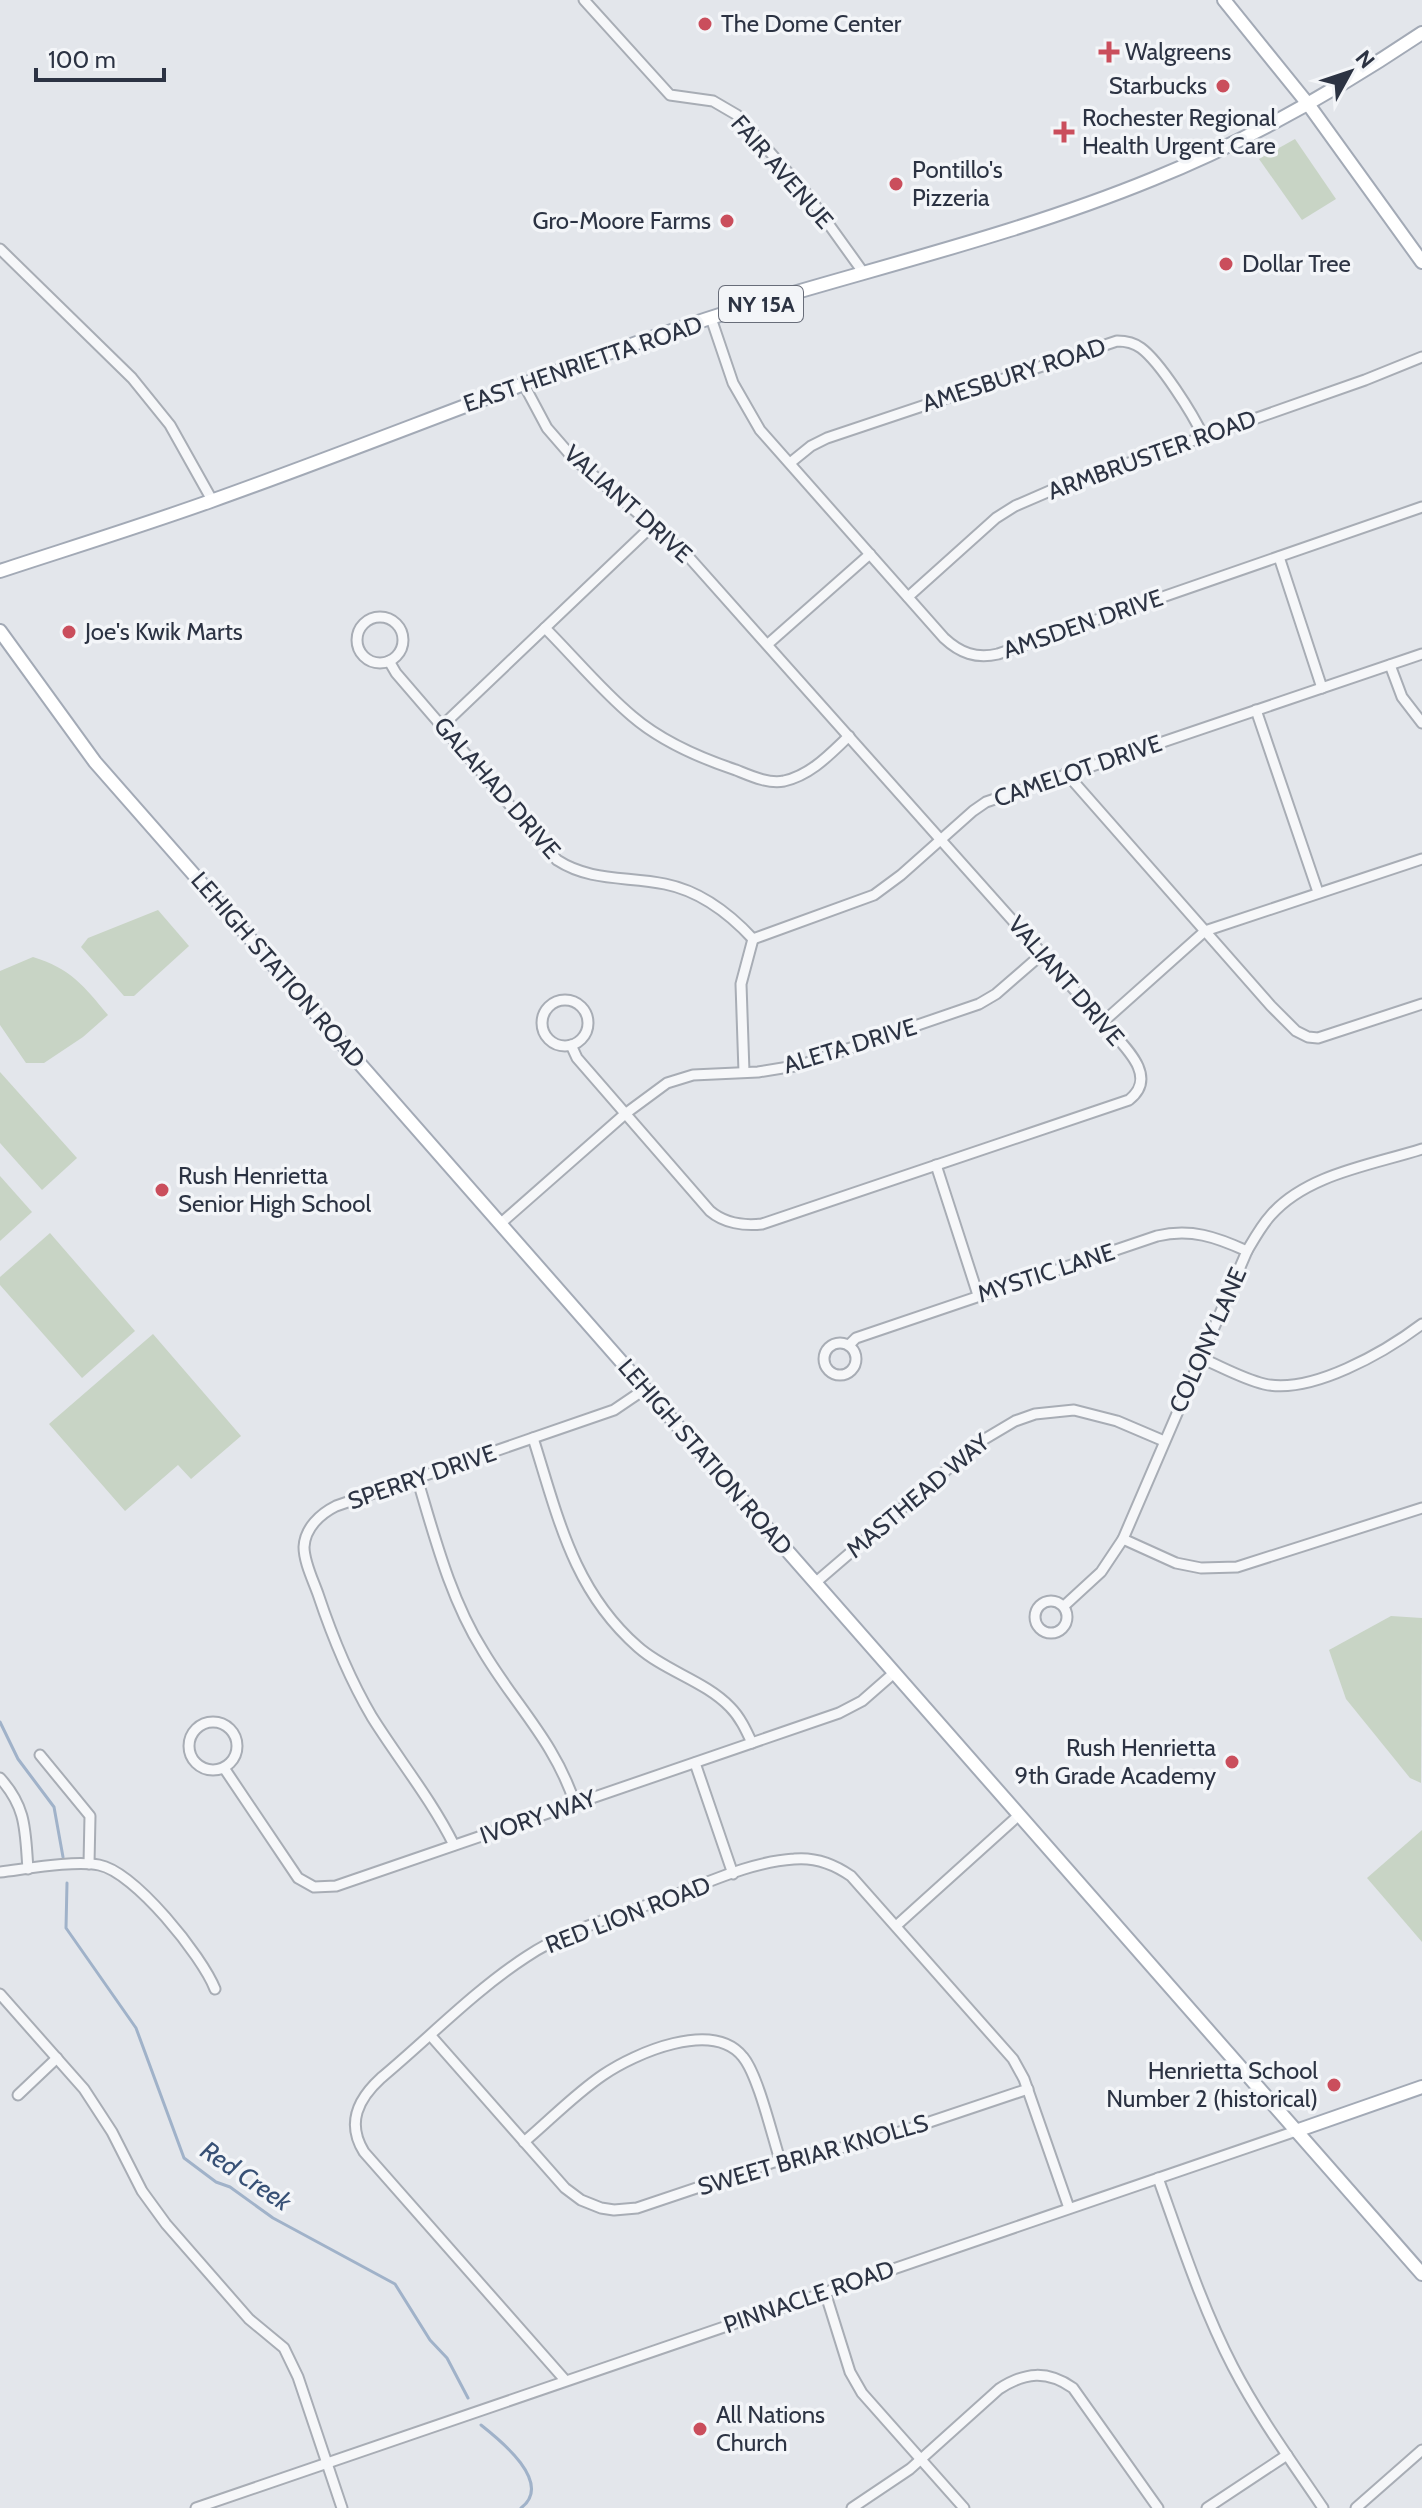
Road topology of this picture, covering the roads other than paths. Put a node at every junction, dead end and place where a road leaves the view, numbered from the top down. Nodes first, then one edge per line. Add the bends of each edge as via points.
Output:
1 (584, 0) edge
2 (1224, 0) edge
3 (1422, 33) edge
4 (1308, 104) junction
5 (0, 249) edge
6 (1422, 262) edge
7 (863, 272) junction
8 (711, 318) junction
9 (1422, 357) edge
10 (523, 383) junction
11 (1203, 436) junction
12 (790, 463) junction
13 (212, 500) junction
14 (1422, 507) edge
15 (652, 526) junction
16 (870, 554) junction
17 (1279, 557) junction
18 (0, 571) edge
19 (908, 597) junction
20 (545, 628) junction
21 (0, 631) edge
22 (768, 644) junction
23 (1422, 654) edge
24 (389, 661) junction
25 (1390, 665) junction
26 (1322, 688) junction
27 (1256, 710) junction
28 (1422, 723) edge
29 (442, 726) junction
30 (849, 736) junction
31 (1066, 773) junction
32 (941, 839) junction
33 (1422, 859) edge
34 (1318, 892) junction
35 (1205, 931) junction
36 (753, 939) junction
37 (1042, 954) junction
38 (1422, 1004) edge
39 (1103, 1022) junction
40 (571, 1045) junction
41 (744, 1072) junction
42 (625, 1114) junction
43 (1422, 1149) edge
44 (936, 1165) junction
45 (500, 1224) junction
46 (1247, 1251) junction
47 (978, 1295) junction
48 (1422, 1324) edge
49 (849, 1345) dead end
50 (1201, 1358) junction
51 (645, 1389) junction
52 (533, 1438) junction
53 (1164, 1441) junction
54 (417, 1478) junction
55 (1422, 1508) edge
56 (1123, 1539) junction
57 (815, 1583) junction
58 (1064, 1606) dead end
59 (894, 1673) junction
60 (752, 1743) junction
61 (40, 1755) dead end
62 (695, 1763) junction
63 (224, 1768) junction
64 (0, 1778) edge
65 (575, 1804) junction
66 (1019, 1815) junction
67 (454, 1845) junction
68 (89, 1864) junction
69 (28, 1869) junction
70 (0, 1872) edge
71 (733, 1874) junction
72 (896, 1926) junction
73 (215, 1989) dead end
74 (0, 1994) edge
75 (431, 2036) junction
76 (57, 2058) junction
77 (1422, 2087) edge
78 (1028, 2089) junction
79 (18, 2095) dead end
80 (1296, 2131) junction
81 (524, 2142) junction
82 (780, 2160) junction
83 (1158, 2178) junction
84 (1069, 2208) junction
85 (1422, 2274) edge
86 (825, 2292) junction
87 (565, 2380) junction
88 (1422, 2450) edge
89 (1287, 2455) junction
90 (921, 2459) junction
91 (326, 2463) junction
92 (196, 2508) edge
93 (342, 2508) edge
94 (852, 2508) edge
95 (964, 2508) edge
96 (1158, 2508) edge
97 (1207, 2508) edge
98 (1323, 2508) edge
99 (1356, 2508) edge

1 - 7 street, FAIR AVENUE via 670,95 713,101 737,115 807,194
2 - 4 main road
3 - 4 main road, EAST HENRIETTA ROAD / NY 15A
4 - 6 main road
4 - 7 main road, EAST HENRIETTA ROAD / NY 15A via 1131,188
5 - 13 street via 132,378 183,445
7 - 8 main road, EAST HENRIETTA ROAD / NY 15A
8 - 10 main road, EAST HENRIETTA ROAD / NY 15A
8 - 12 street, AMSDEN DRIVE via 740,399
9 - 11 street, ARMBRUSTER ROAD
10 - 13 main road, EAST HENRIETTA ROAD / NY 15A
10 - 15 street, VALIANT DRIVE via 547,428 573,458
11 - 12 street, AMESBURY ROAD via 1145,352 1134,343 1117,341 827,438
11 - 19 street, ARMBRUSTER ROAD via 1015,506
12 - 16 street, AMSDEN DRIVE
13 - 18 main road, EAST HENRIETTA ROAD / NY 15A
14 - 17 street, AMSDEN DRIVE
15 - 20 street
15 - 22 street, VALIANT DRIVE via 687,555
16 - 19 street, AMSDEN DRIVE
16 - 22 street
17 - 19 street, AMSDEN DRIVE via 992,655 961,651
17 - 26 street
20 - 29 street
20 - 30 street via 646,727 729,768 766,781 784,781 811,769
21 - 45 main road, LEHIGH STATION ROAD via 95,762
22 - 30 street, VALIANT DRIVE
23 - 25 street, CAMELOT DRIVE
24 - 24 street, GALAHAD DRIVE via 400,651 400,628 388,618 372,618 357,633 358,648 374,662
24 - 29 street, GALAHAD DRIVE
25 - 26 street, CAMELOT DRIVE
25 - 28 street via 1402,697
26 - 27 street, CAMELOT DRIVE
27 - 31 street, CAMELOT DRIVE
27 - 34 street
29 - 36 street, GALAHAD DRIVE via 557,860 591,875 685,890 723,911
30 - 32 street, VALIANT DRIVE
31 - 32 street, CAMELOT DRIVE via 986,802
31 - 35 street
32 - 36 street, CAMELOT DRIVE via 874,895
32 - 37 street, VALIANT DRIVE
33 - 34 street
34 - 35 street
35 - 38 street via 1281,1017 1308,1037 1333,1034
35 - 39 street
36 - 41 street via 741,984
37 - 39 street, VALIANT DRIVE
37 - 41 street, ALETA DRIVE via 979,1004 801,1065
39 - 44 street, VALIANT DRIVE via 1139,1064 1142,1082 1129,1100
40 - 40 street, VALIANT DRIVE via 583,1037 587,1015 577,1003 563,999 544,1011 541,1026 549,1040
40 - 42 street, VALIANT DRIVE
41 - 42 street, ALETA DRIVE via 678,1079
42 - 44 street, VALIANT DRIVE via 710,1211 733,1223 762,1224
42 - 45 street, ALETA DRIVE
43 - 46 street, COLONY LANE via 1304,1189 1270,1216
44 - 47 street
45 - 51 main road, LEHIGH STATION ROAD
46 - 47 street, MYSTIC LANE via 1199,1233 1167,1234
46 - 50 street, COLONY LANE
47 - 49 street, MYSTIC LANE
48 - 50 street via 1342,1370 1293,1386 1264,1384
50 - 53 street, COLONY LANE
51 - 52 street, SPERRY DRIVE via 614,1410
51 - 57 main road, LEHIGH STATION ROAD
52 - 54 street, SPERRY DRIVE
52 - 60 street via 571,1556 592,1596 640,1649 728,1705
53 - 56 street, COLONY LANE
53 - 57 street, MASTHEAD WAY via 1074,1410 1015,1421 978,1443
54 - 65 street via 465,1620 551,1748
54 - 67 street, SPERRY DRIVE via 329,1510 309,1532 305,1553 358,1692
55 - 56 street via 1237,1567 1176,1563
56 - 58 street, COLONY LANE via 1101,1572
57 - 59 main road, LEHIGH STATION ROAD
59 - 60 street, IVORY WAY via 849,1709
59 - 66 main road, LEHIGH STATION ROAD
60 - 62 street, IVORY WAY
61 - 68 street via 90,1816
62 - 65 street, IVORY WAY
62 - 71 street
63 - 63 street via 237,1748 233,1732 220,1723 204,1723 189,1741 191,1756 201,1768
63 - 67 street, IVORY WAY via 290,1869 314,1887 336,1886
64 - 69 street via 23,1814
65 - 67 street, IVORY WAY
66 - 72 street
66 - 80 main road, LEHIGH STATION ROAD
68 - 69 street
68 - 73 street via 109,1868 136,1886 201,1961
69 - 70 street
71 - 72 street, RED LION ROAD via 795,1859 833,1865 851,1876
71 - 75 street, RED LION ROAD via 549,1943 494,1980
72 - 78 street, RED LION ROAD via 1007,2052
74 - 76 street
75 - 81 street, SWEET BRIAR KNOLLS
75 - 87 street, RED LION ROAD via 364,2095 356,2113 357,2138
76 - 79 street
76 - 91 street via 101,2113 152,2206 249,2319 284,2348
77 - 80 main road, PINNACLE ROAD
78 - 82 street, SWEET BRIAR KNOLLS via 870,2142
78 - 84 street, RED LION ROAD
80 - 83 street, PINNACLE ROAD
80 - 85 main road, LEHIGH STATION ROAD
81 - 82 street, SWEET BRIAR KNOLLS via 572,2195 614,2210 648,2205
81 - 82 street via 615,2067 681,2042 707,2039 729,2045 745,2059
83 - 84 street, PINNACLE ROAD
83 - 89 street via 1217,2335
84 - 86 street, PINNACLE ROAD
86 - 87 street, PINNACLE ROAD
86 - 90 street via 855,2382
87 - 91 street, PINNACLE ROAD
88 - 99 street
89 - 97 street
89 - 98 street
90 - 94 street
90 - 95 street
90 - 96 street via 1011,2381 1033,2374 1052,2376 1083,2400
91 - 92 street, PINNACLE ROAD
91 - 93 street

